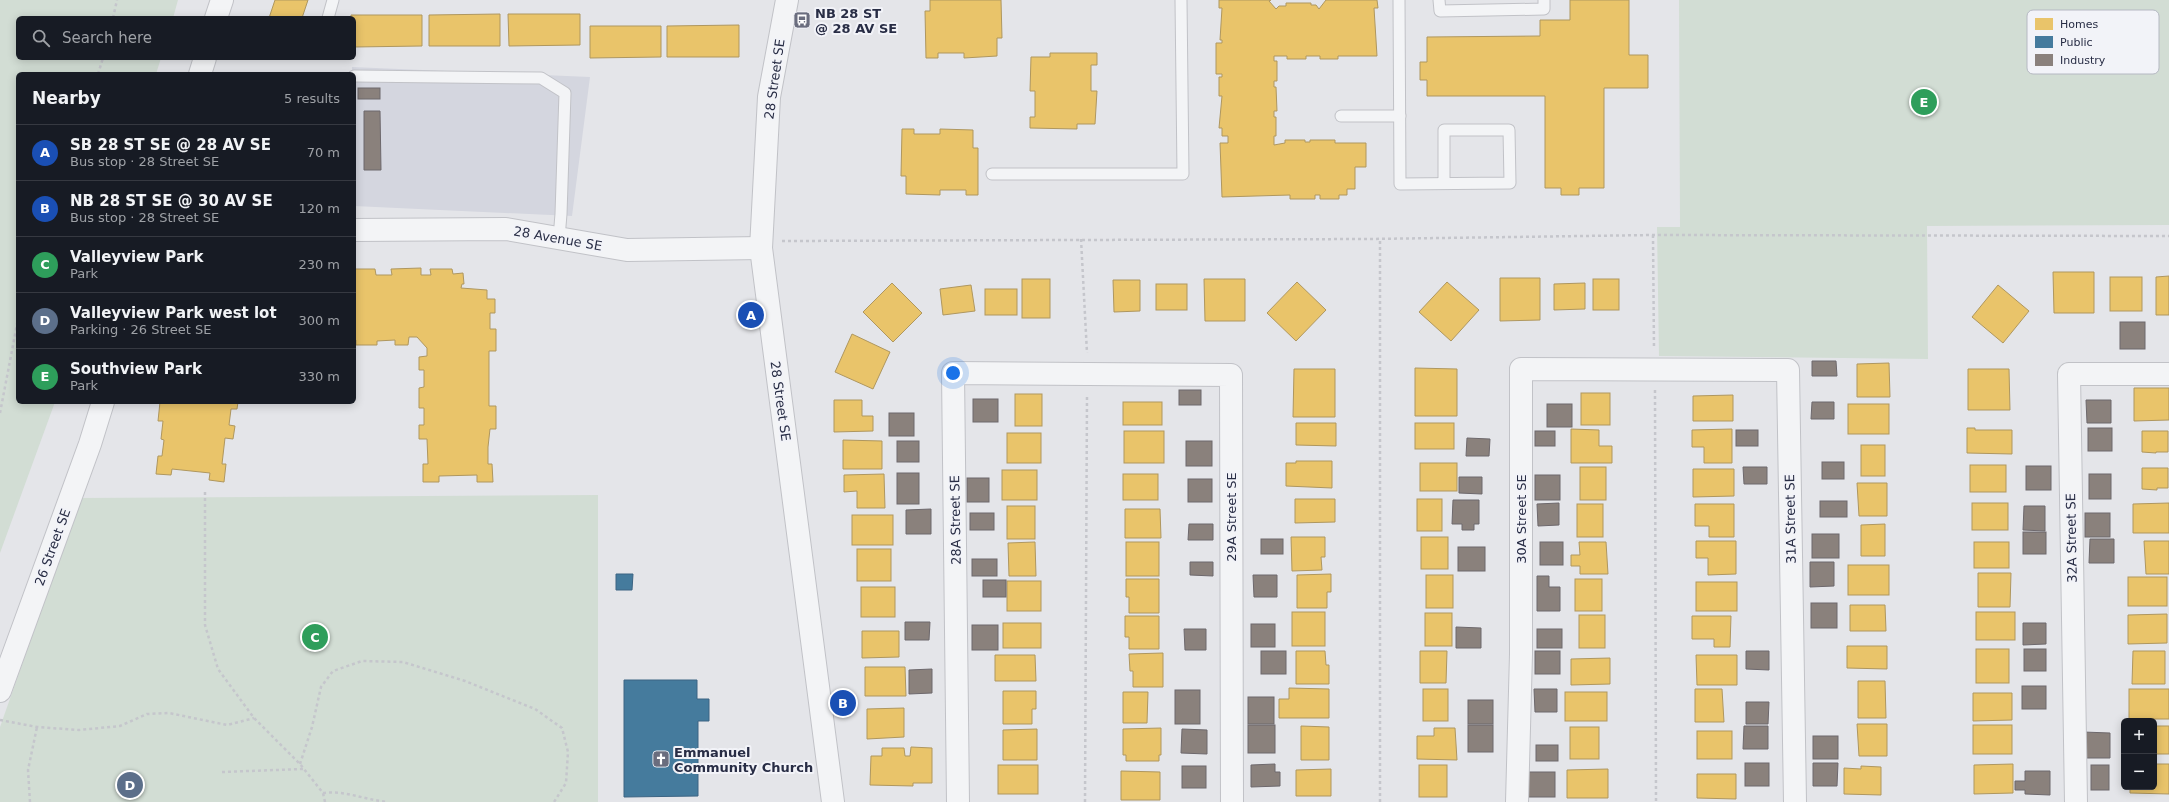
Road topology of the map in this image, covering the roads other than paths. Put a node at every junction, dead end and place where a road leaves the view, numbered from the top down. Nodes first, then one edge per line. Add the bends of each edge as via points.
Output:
1 (222, 0) edge
2 (333, 0) edge
3 (788, 0) edge
4 (1181, 0) edge
5 (1399, 0) edge
6 (1439, 0) edge
7 (1544, 0) edge
8 (217, 16) edge
9 (329, 16) edge
10 (204, 60) edge
11 (201, 72) edge
12 (356, 76) edge
13 (1341, 116) dead end
14 (1400, 116) junction
15 (992, 174) dead end
16 (1444, 183) junction
17 (356, 230) edge
18 (559, 238) junction
19 (761, 248) junction
20 (1655, 369) joint
21 (1088, 372) joint
22 (2169, 374) edge
23 (101, 404) edge
24 (0, 690) edge
25 (833, 802) edge
26 (958, 802) edge
27 (1232, 802) edge
28 (1517, 802) edge
29 (1795, 802) edge
30 (2076, 802) edge

1 - 8 street
2 - 9 lane
3 - 19 street, 28 Street SE via 769,97
4 - 15 lane via 1183,174
5 - 14 lane
6 - 7 lane via 1440,11 1544,9
10 - 11 street
12 - 18 lane via 541,78 565,93
13 - 14 lane
14 - 16 lane via 1400,184
16 - 16 lane via 1510,183 1509,130 1444,130
17 - 18 street, 28 Avenue SE via 506,229
18 - 19 street, 28 Avenue SE via 627,250
19 - 25 street, 28 Street SE
20 - 28 street, 30A Street SE via 1521,369 1521,654
20 - 29 street, 31A Street SE via 1788,370
21 - 26 street, 28A Street SE via 953,373
21 - 27 street, 29A Street SE via 1231,375
22 - 30 street, 32A Street SE via 2069,374
23 - 24 street, 26 Street SE via 90,444

